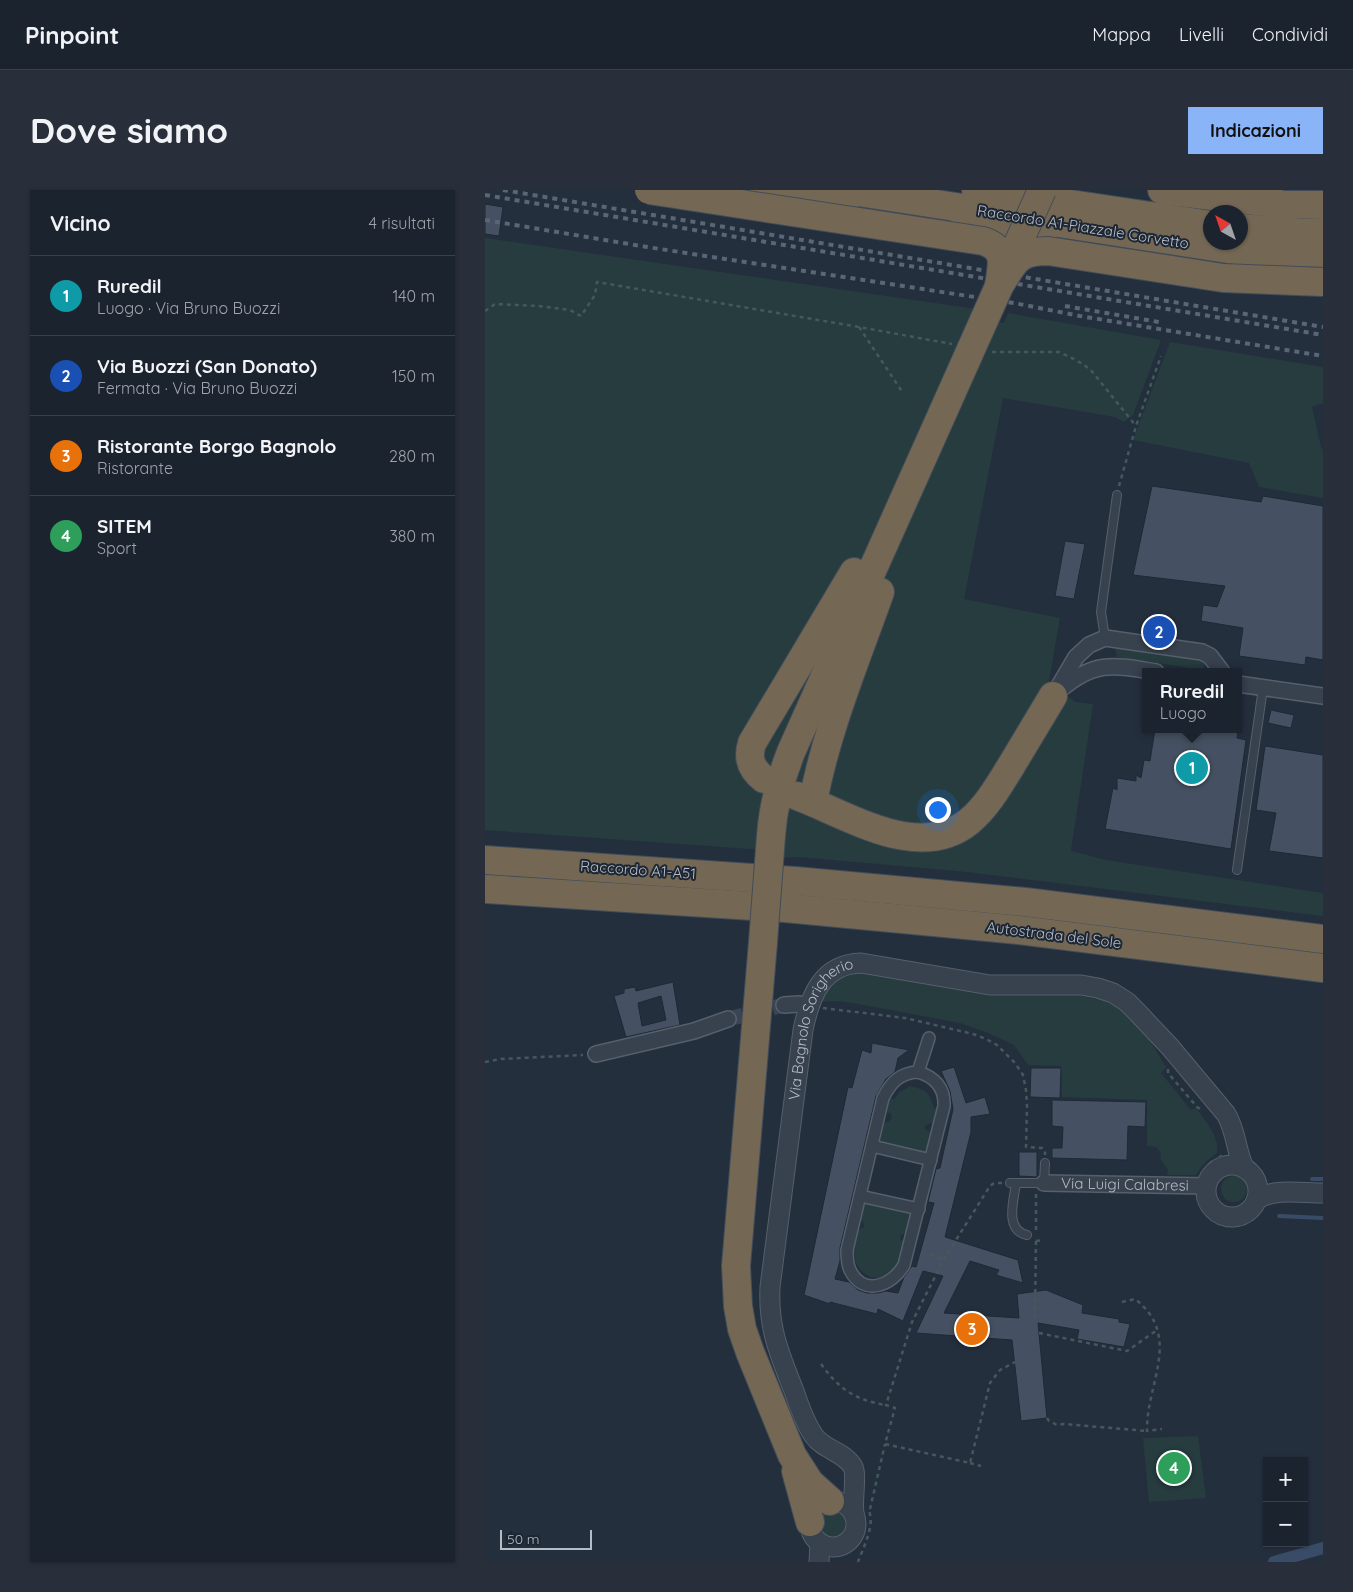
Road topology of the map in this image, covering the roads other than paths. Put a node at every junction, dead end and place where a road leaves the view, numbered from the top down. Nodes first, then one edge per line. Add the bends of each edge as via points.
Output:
1 (649, 190) edge
2 (747, 190) edge
3 (845, 190) edge
4 (977, 190) edge
5 (1042, 190) edge
6 (1163, 190) edge
7 (1219, 193) edge
8 (1323, 205) edge
9 (1203, 224) edge
10 (1248, 229) edge
11 (1323, 233) edge
12 (1323, 253) edge
13 (1323, 268) edge
14 (1323, 282) edge
15 (999, 286) junction
16 (919, 466) junction
17 (1117, 495) road end
18 (1105, 638) junction
19 (1115, 666) junction
20 (1211, 666) edge
21 (1142, 670) edge
22 (1242, 685) edge
23 (1263, 688) junction
24 (1053, 696) junction
25 (1323, 696) edge
26 (764, 779) dead end
27 (485, 860) edge
28 (1237, 870) dead end
29 (790, 880) joint
30 (485, 888) edge
31 (785, 908) joint
32 (1323, 939) edge
33 (1323, 968) edge
34 (784, 1005) tunnel mouth
35 (809, 1006) junction
36 (728, 1019) tunnel mouth
37 (929, 1038) dead end
38 (596, 1054) road end
39 (918, 1072) junction
40 (872, 1146) junction
41 (1231, 1148) junction
42 (931, 1160) junction
43 (1045, 1163) road end
44 (1223, 1166) junction
45 (1203, 1182) junction
46 (1040, 1183) junction
47 (1258, 1185) junction
48 (1323, 1193) edge
49 (860, 1196) junction
50 (919, 1209) junction
51 (1027, 1235) dead end
52 (792, 1455) junction
53 (854, 1477) junction
54 (832, 1501) junction
55 (862, 1510) junction
56 (815, 1532) junction
57 (852, 1538) junction
58 (819, 1562) edge
59 (845, 1562) edge

1 - 15 highway, bridge via 983,241 995,247 1001,255 1003,263
2 - 13 highway via 1050,242 1210,264
3 - 12 highway, Raccordo A1-Piazzale Corvetto via 1241,251
4 - 9 highway, Raccordo A1-Piazzale Corvetto
5 - 15 highway, bridge
6 - 7 highway
7 - 8 highway via 1281,204
10 - 11 highway
14 - 15 highway, bridge via 1223,278 1033,251 1016,261
15 - 16 highway, bridge
16 - 24 highway via 904,521 818,771 802,798 868,826 902,836 942,836 970,822 984,807
16 - 26 highway via 752,743 750,761 753,769
16 - 52 highway, bridge via 791,752 779,785 773,817 736,1288 742,1329
17 - 18 lane via 1101,612
18 - 19 street via 1103,656 1107,663
18 - 20 street via 1202,652 1209,656
18 - 24 street via 1089,645 1076,657
19 - 21 street
19 - 24 street via 1089,671 1071,680
22 - 23 street
23 - 25 street
23 - 28 lane
27 - 29 highway, Raccordo A1-A51
29 - 32 highway, Autostrada del Sole via 1025,902
30 - 31 highway, Raccordo A1-A51
31 - 33 highway, Autostrada del Sole via 1019,930
34 - 35 street
35 - 41 street, Via Bagnolo Sorigherio via 825,977 839,967 855,963 990,985 1081,985 1113,993 1127,1002 1170,1047 1225,1114 1230,1121
35 - 53 street, Via Bagnolo Sorigherio via 803,1030 770,1287 770,1314 777,1347 806,1422 819,1441 850,1462 855,1471
36 - 38 street via 694,1031
37 - 39 street
39 - 40 street via 899,1076 889,1087 883,1098
39 - 42 street via 932,1078 943,1095 944,1106
40 - 42 street
40 - 49 street
41 - 44 street via 1231,1159
41 - 47 street, Via Bagnolo Sorigherio
42 - 50 street
43 - 46 lane
44 - 45 street
44 - 47 street via 1237,1165
45 - 46 street, Via Luigi Calabresi
45 - 47 street via 1209,1203 1215,1210 1230,1216 1239,1216 1252,1206
46 - 51 lane via 1013,1183 1013,1222 1017,1230
47 - 48 street
49 - 50 street
49 - 50 street via 847,1261 854,1276 868,1285 889,1282 901,1271
52 - 54 highway via 809,1483
52 - 56 highway
53 - 54 street via 848,1490
53 - 55 street via 853,1499
54 - 55 street
54 - 56 street via 815,1510
55 - 57 street
56 - 57 street via 833,1547 846,1544
56 - 58 street
57 - 59 street

